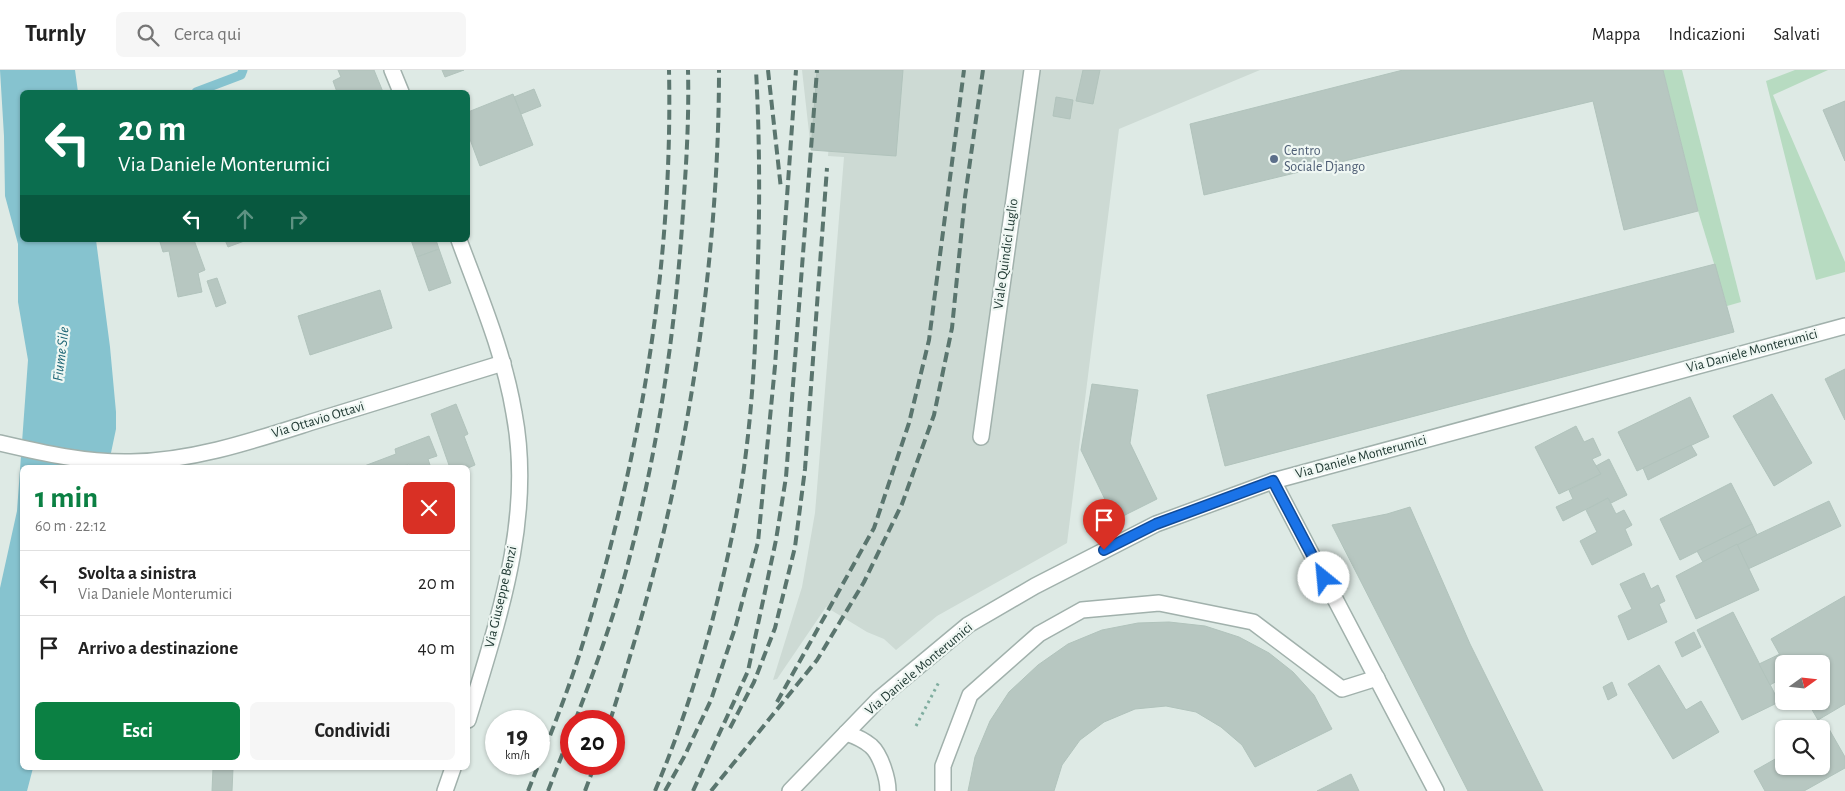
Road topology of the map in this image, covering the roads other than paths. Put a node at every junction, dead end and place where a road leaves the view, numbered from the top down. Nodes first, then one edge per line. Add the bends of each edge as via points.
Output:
1 (392, 70) edge
2 (1032, 70) edge
3 (400, 90) edge
4 (460, 242) edge
5 (1845, 326) edge
6 (503, 363) junction
7 (981, 437) dead end
8 (4, 444) edge
9 (1273, 481) junction
10 (1377, 678) junction
11 (470, 713) edge
12 (846, 733) junction
13 (452, 770) edge
14 (445, 791) edge
15 (790, 791) edge
16 (888, 791) edge
17 (943, 791) edge
18 (1436, 791) edge

1 - 3 street
2 - 7 street, Viale Quindici Luglio
4 - 6 street, Via Giuseppe Benzi
5 - 9 street, Via Daniele Monterumici
6 - 8 street, Via Ottavio Ottavi via 246,442 186,457 97,462
6 - 11 street, Via Giuseppe Benzi via 515,414 519,450 517,520 507,584
9 - 10 street
9 - 12 street, Via Daniele Monterumici via 1156,524 1035,586 968,625 879,699
10 - 17 street via 1342,689 1253,622 1159,603 1082,610 1039,634 970,695 944,766
10 - 18 street
12 - 15 street, Via Daniele Monterumici
12 - 16 street via 873,748 888,781
13 - 14 street

